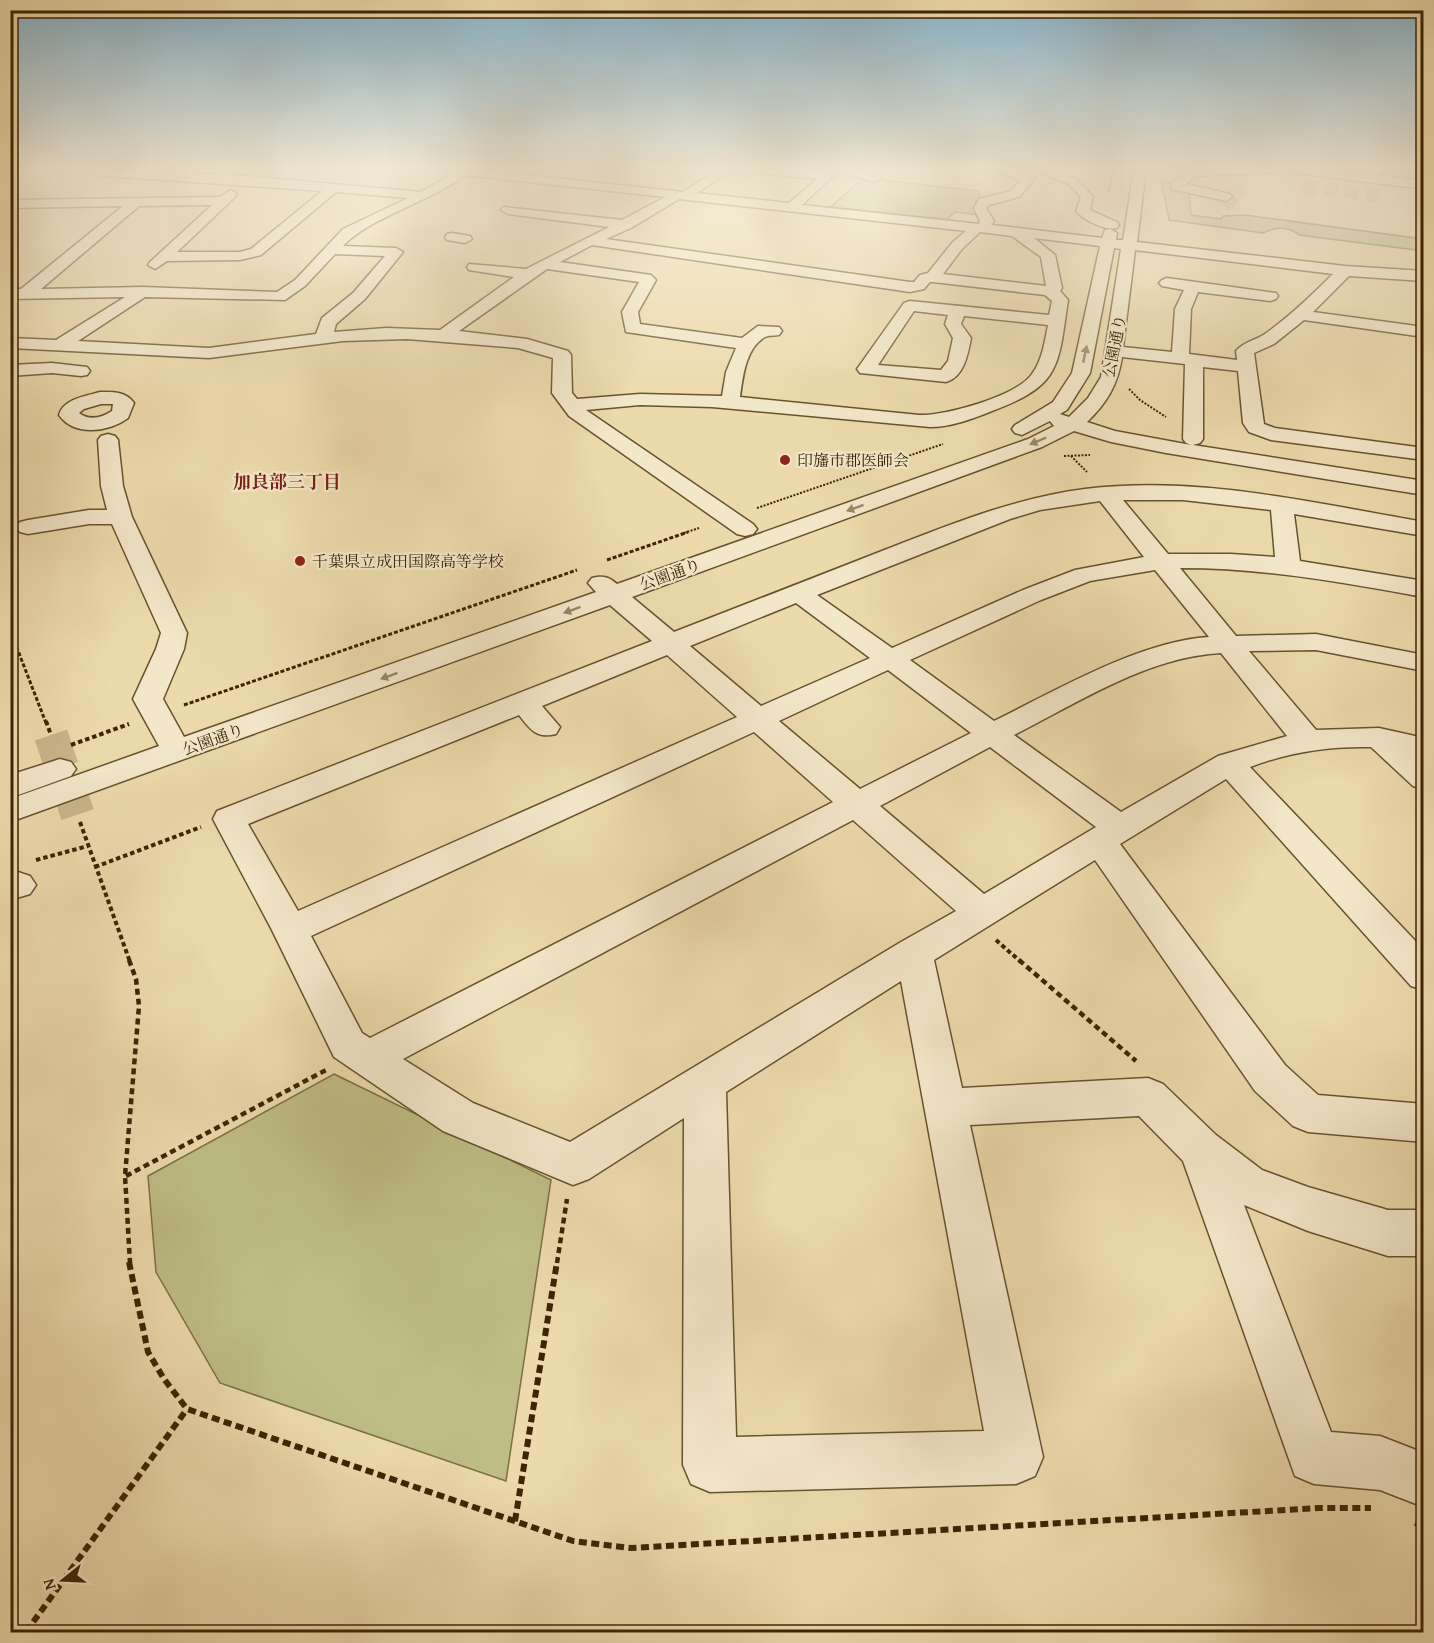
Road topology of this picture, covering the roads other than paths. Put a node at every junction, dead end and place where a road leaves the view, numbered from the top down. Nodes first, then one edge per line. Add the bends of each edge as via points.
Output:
1 (80, 246) edge
2 (176, 246) edge
3 (263, 246) edge
4 (335, 246) edge
5 (584, 246) edge
6 (624, 246) edge
7 (722, 246) edge
8 (957, 246) edge
9 (1035, 246) edge
10 (1119, 246) edge
11 (1120, 246) edge
12 (1134, 246) edge
13 (328, 253) junction
14 (680, 254) junction
15 (301, 256) dead end
16 (164, 257) junction
17 (703, 257) junction
18 (735, 262) junction
19 (666, 263) dead end
20 (474, 267) dead end
21 (537, 269) junction
22 (1345, 271) junction
23 (718, 275) dead end
24 (1424, 276) edge
25 (933, 277) junction
26 (300, 283) junction
27 (1167, 283) dead end
28 (321, 285) dead end
29 (1193, 286) junction
30 (343, 287) dead end
31 (365, 289) junction
32 (1050, 291) junction
33 (124, 292) junction
34 (142, 292) junction
35 (17, 294) edge
36 (1269, 296) dead end
37 (957, 311) junction
38 (1301, 315) junction
39 (1056, 321) junction
40 (1349, 322) junction
41 (639, 329) junction
42 (773, 331) dead end
43 (1424, 332) edge
44 (446, 333) junction
45 (1335, 336) dead end
46 (323, 338) junction
47 (10, 343) edge
48 (746, 344) junction
49 (625, 345) dead end
50 (59, 346) junction
51 (1115, 351) junction
52 (1187, 359) junction
53 (1245, 366) junction
54 (10, 371) edge
55 (81, 371) dead end
56 (730, 403) junction
57 (571, 406) junction
58 (1066, 415) junction
59 (107, 432) dead end
60 (1193, 439) junction
61 (1424, 454) edge
62 (1424, 474) edge
63 (1424, 488) edge
64 (1106, 494) junction
65 (1282, 506) junction
66 (120, 517) junction
67 (737, 523) junction
68 (28, 527) dead end
69 (1424, 529) edge
70 (1161, 561) junction
71 (1288, 566) junction
72 (599, 576) junction
73 (1424, 589) edge
74 (798, 592) junction
75 (1229, 644) junction
76 (681, 659) junction
77 (890, 659) junction
78 (1424, 663) edge
79 (523, 702) junction
80 (758, 719) junction
81 (545, 727) dead end
82 (167, 733) junction
83 (992, 734) junction
84 (1379, 738) junction
85 (1307, 740) junction
86 (1424, 748) edge
87 (1229, 763) junction
88 (1424, 779) edge
89 (10, 787) edge
90 (857, 804) junction
91 (10, 811) edge
92 (1110, 834) junction
93 (983, 914) junction
94 (290, 930) junction
95 (914, 952) junction
96 (1424, 975) edge
97 (365, 1054) junction
98 (705, 1083) junction
99 (945, 1108) junction
100 (1424, 1123) edge
101 (1201, 1149) junction
102 (1424, 1233) edge
103 (1414, 1499) edge

1 - 35 street
2 - 16 street
3 - 16 street via 240,256
4 - 13 street
5 - 21 street
6 - 14 street
7 - 17 street
8 - 25 street
9 - 32 street via 1048,255 1054,288
58 -> 10 street, 公園通り
11 - 51 street, 公園通り
12 - 22 street
13 - 15 street
13 - 26 street
13 - 31 street via 396,252
14 - 17 street
14 - 19 street
16 - 33 street
17 - 18 street
18 - 23 street
18 - 25 street via 910,287
20 - 21 street
21 - 41 street via 646,278 630,312 632,328
21 - 44 street
22 - 24 street
22 - 38 street
25 - 32 street
26 - 28 street
26 - 34 street via 279,297 242,291
27 - 29 street
29 - 36 street
29 - 52 street via 1183,309
30 - 31 street
31 - 46 street via 328,322
32 - 39 street via 1060,300
33 - 34 street
33 - 35 street
34 - 50 street
37 - 37 street via 953,324 962,338 957,362 946,376 867,369 910,306
37 - 39 street
38 - 40 street
38 - 53 street via 1268,340 1245,351
39 - 56 street via 1049,359 1033,386 940,421
40 - 43 street
40 - 45 street
41 - 48 street
41 - 49 street
42 - 48 street via 764,330
44 - 46 street
44 - 57 street via 534,345 562,355 562,393
46 - 50 street via 209,353
47 - 50 street
48 - 56 street via 735,372
51 - 52 street
51 - 58 street, 公園通り via 1110,377 1098,399
52 - 53 street
52 - 60 street
53 - 61 street via 1253,423 1263,431
54 - 55 street
56 - 57 street via 631,399
57 - 67 street
58 - 60 street
58 - 63 street via 1166,447
58 - 67 street, 公園通り
58 -> 72 street, 公園通り via 1035,443
59 - 66 street via 112,486
60 - 62 street
64 - 65 street via 1167,494
64 - 70 street
64 - 74 street via 1010,511
65 - 69 street
65 - 71 street
66 - 68 street via 89,517
66 - 82 street via 174,633 148,699
67 - 72 street, 公園通り
70 - 71 street
70 - 75 street
70 - 77 street via 1084,575
71 - 73 street
72 - 76 street
72 - 82 street, 公園通り
74 - 76 street
74 - 77 street
75 - 78 street via 1316,642
75 - 83 street via 1139,663
75 - 85 street
76 - 79 street
76 - 80 street
77 - 80 street
77 - 83 street
79 - 81 street
79 - 94 street via 228,819
80 - 90 street
80 - 94 street
82 - 89 street, 公園通り
82 - 91 street, 公園通り
83 - 90 street
83 - 92 street
84 - 85 street
84 - 86 street
84 - 88 street
85 - 87 street
87 - 92 street
87 - 96 street
90 - 93 street
90 - 97 street
92 - 93 street
92 - 100 street via 1270,1078 1308,1113
93 - 95 street
94 - 97 street via 348,1045
95 - 98 street
95 - 99 street
97 - 98 street via 458,1117 573,1164
98 - 99 street via 710,1465 1016,1457
99 - 101 street via 1148,1097
101 - 102 street via 1247,1185 1308,1209 1388,1233
101 - 103 street via 1314,1457 1380,1463

